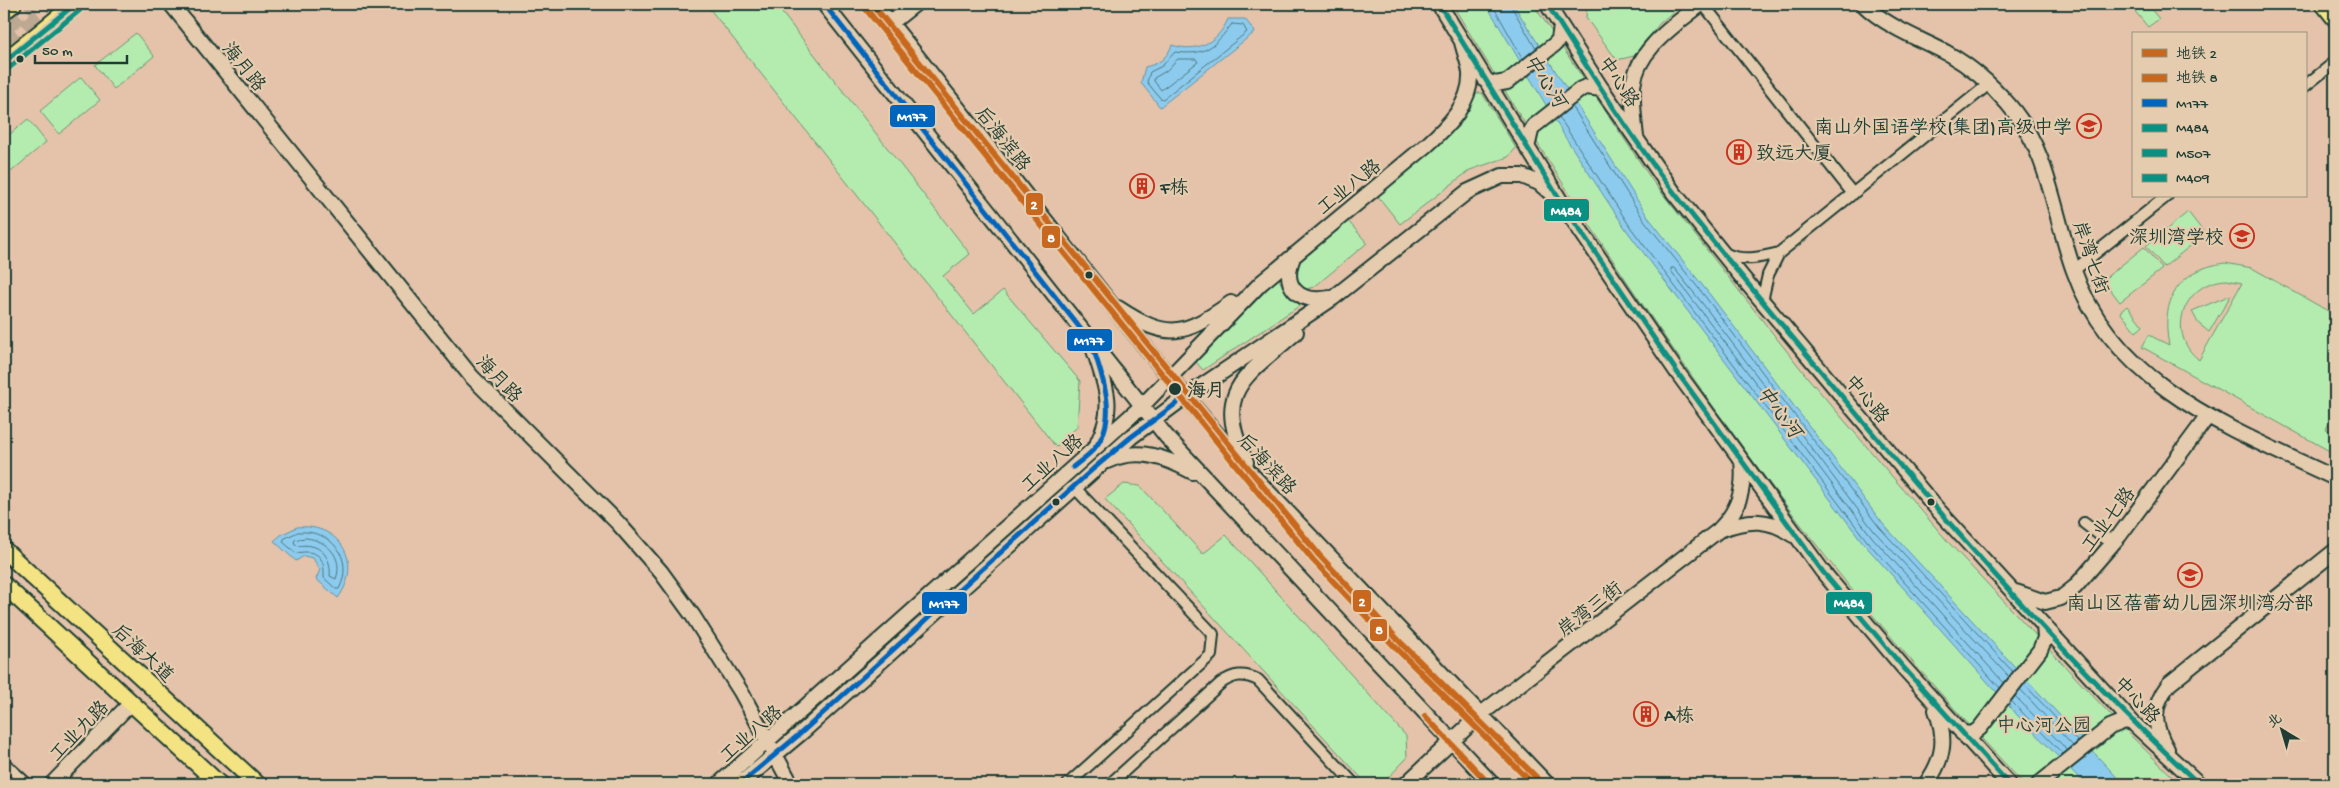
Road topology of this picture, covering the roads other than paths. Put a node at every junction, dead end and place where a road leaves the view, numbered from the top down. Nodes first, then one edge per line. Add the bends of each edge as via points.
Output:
1 (13, 4) edge
2 (75, 4) edge
3 (171, 4) edge
4 (824, 4) edge
5 (875, 4) edge
6 (915, 4) edge
7 (1439, 4) edge
8 (1547, 4) edge
9 (1702, 4) edge
10 (1863, 4) edge
11 (2324, 4) edge
12 (4, 11) edge
13 (2335, 18) edge
14 (891, 23) junction
15 (1561, 26) junction
16 (1462, 42) junction
17 (4, 62) edge
18 (2335, 62) edge
19 (1486, 81) junction
20 (1989, 84) junction
21 (2306, 85) edge
22 (1602, 89) junction
23 (1636, 138) junction
24 (1527, 148) junction
25 (1853, 194) junction
26 (2164, 198) edge
27 (1561, 202) junction
28 (1722, 252) junction
29 (1778, 253) junction
30 (1294, 255) junction
31 (2073, 271) junction
32 (1261, 283) junction
33 (1333, 298) junction
34 (1107, 301) junction
35 (1762, 301) junction
36 (1091, 342) junction
37 (1170, 378) junction
38 (1185, 397) junction
39 (1142, 406) junction
40 (2208, 416) junction
41 (1154, 420) junction
42 (1096, 447) junction
43 (1742, 460) junction
44 (1093, 469) junction
45 (1253, 476) junction
46 (1202, 477) junction
47 (2335, 478) edge
48 (1074, 486) junction
49 (2084, 523) dead end
50 (1719, 530) junction
51 (2119, 536) junction
52 (1800, 540) junction
53 (4, 550) edge
54 (2335, 551) edge
55 (4, 585) edge
56 (2012, 590) junction
57 (2044, 625) junction
58 (1934, 702) junction
59 (131, 703) junction
60 (1481, 714) junction
61 (2133, 723) junction
62 (1962, 734) junction
63 (1451, 741) junction
64 (768, 742) junction
65 (775, 754) junction
66 (2172, 758) junction
67 (4, 763) edge
68 (27, 784) edge
69 (52, 784) edge
70 (219, 784) edge
71 (257, 784) edge
72 (719, 784) edge
73 (740, 784) edge
74 (791, 784) edge
75 (1068, 784) edge
76 (1110, 784) edge
77 (1354, 784) edge
78 (1406, 784) edge
79 (1492, 784) edge
80 (1547, 784) edge
81 (1926, 784) edge
82 (2009, 784) edge
83 (2039, 784) edge
84 (2199, 784) edge

1 - 12 main road
2 - 17 main road
3 - 64 main road, 海月路 via 471,376 618,523 661,572 693,616
4 - 36 main road
5 - 14 main road, 后海滨路
6 - 14 main road
7 - 16 main road
8 - 15 main road, 中心路
9 - 23 main road via 1648,51 1637,69 1633,85
9 - 25 street
10 - 20 main road, 岸湾七街 via 1888,24 1954,58
11 - 13 main road
14 - 34 main road, 后海滨路
15 - 19 main road via 1555,44 1507,82 1495,84
15 - 22 main road, 中心路
16 - 19 main road
16 - 30 main road, 工业八路 via 1470,72 1469,88 1460,109 1447,126
18 - 21 street
19 - 24 main road
20 - 25 street
20 - 31 main road, 岸湾七街 via 2009,104 2036,145 2052,190
22 - 23 main road, 中心路
22 - 24 main road via 1581,89 1534,126
23 - 28 main road, 中心路 via 1674,193
24 - 27 main road
25 - 29 street
26 - 31 street
27 - 33 main road, 工业八路 via 1531,178 1502,176 1484,183 1448,206
27 - 43 main road via 1677,372
28 - 29 street via 1732,257 1751,259
28 - 35 main road, 中心路
29 - 35 street via 1768,275
30 - 32 main road, 工业八路
30 - 33 main road via 1288,274 1296,292 1312,300
31 - 40 main road, 岸湾七街 via 2097,320 2122,352 2153,380
32 - 34 main road via 1207,320 1177,331 1147,326
32 - 37 main road, 工业八路
33 - 38 main road, 工业八路
33 - 45 main road via 1246,378 1232,400 1234,431
34 - 37 main road, 后海滨路
35 - 56 main road, 中心路 via 1938,510
36 - 39 main road
36 - 42 main road via 1109,407
37 - 38 main road, 后海滨路
37 - 39 main road, 工业八路
38 - 41 main road, 工业八路
38 - 45 main road, 后海滨路
39 - 41 main road
39 - 42 main road, 工业八路
40 - 47 main road, 岸湾七街
40 - 51 main road, 工业七路
41 - 44 main road, 工业八路
41 - 46 main road
42 - 64 main road, 工业八路
43 - 50 main road via 1739,501
43 - 52 main road
44 - 46 main road via 1123,455 1145,454 1174,462
44 - 48 main road, 工业八路
45 - 60 main road, 后海滨路
46 - 63 main road
48 - 65 main road, 工业八路
48 - 75 street via 1213,634 1211,655
49 - 51 street via 2105,538
50 - 52 main road via 1739,523 1763,521 1776,524
50 - 60 main road, 岸湾三街
51 - 56 main road, 工业七路 via 2093,568 2061,598 2045,602
52 - 58 main road via 1823,572
53 - 71 main road, 后海大道
54 - 66 main road via 2179,675 2162,694 2155,711 2155,723
55 - 59 main road
56 - 57 main road, 中心路
57 - 61 main road, 中心路
57 - 62 main road via 2045,638 2040,650 1980,728 1973,734
58 - 62 main road
58 - 81 main road via 1944,743 1938,764
59 - 69 main road, 工业九路
59 - 70 main road
60 - 63 main road, 岸湾三街
60 - 80 main road, 后海滨路
61 - 66 main road, 中心路
61 - 83 main road via 2125,721 2110,726
62 - 82 main road
63 - 78 main road, 岸湾三街
63 - 79 main road
64 - 65 main road, 海月路
64 - 72 main road, 工业八路
65 - 73 main road, 工业八路
65 - 74 main road, 海月路
66 - 84 main road, 中心路
67 - 68 street
76 - 77 street via 1221,683 1243,675 1258,680

